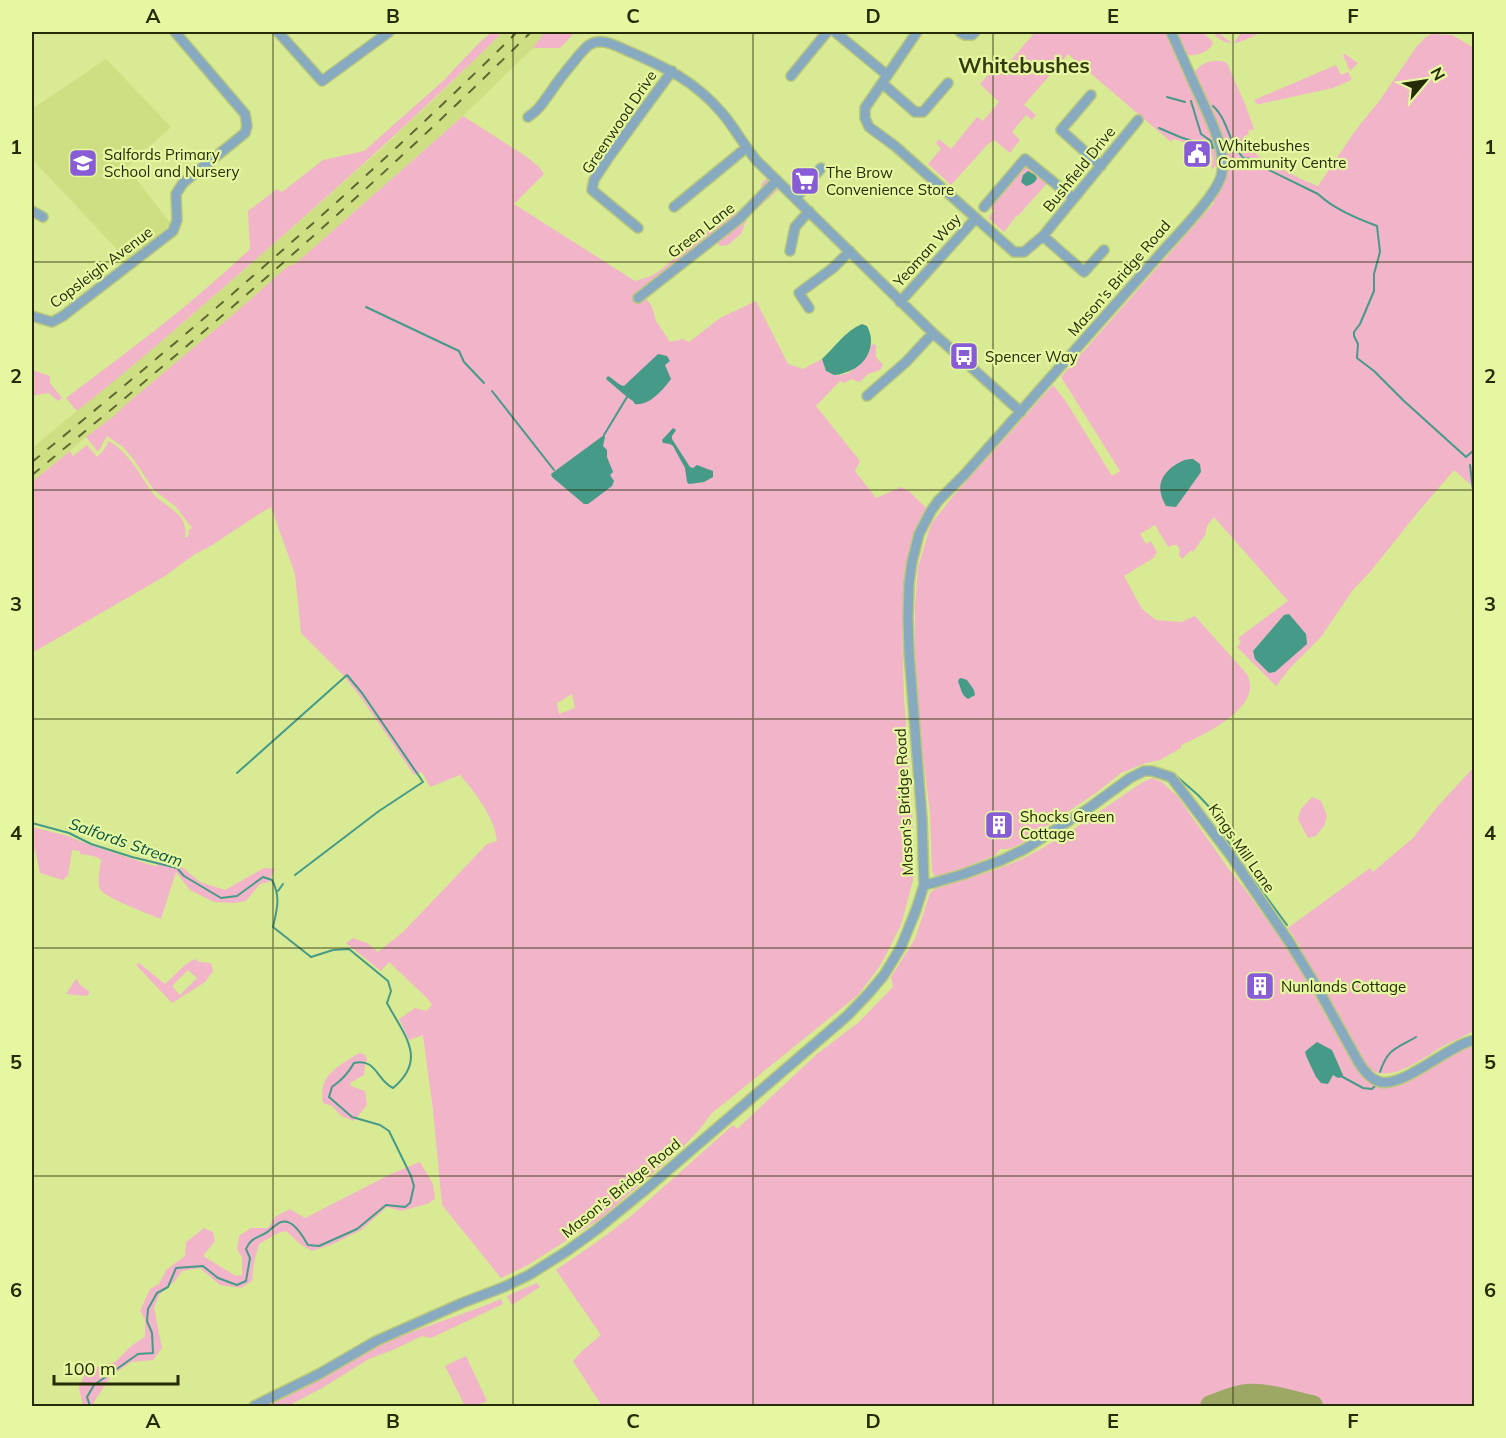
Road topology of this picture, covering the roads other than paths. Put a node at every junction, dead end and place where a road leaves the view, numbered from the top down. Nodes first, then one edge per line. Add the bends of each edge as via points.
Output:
1 (175, 32) edge
2 (278, 32) edge
3 (390, 32) edge
4 (826, 32) edge
5 (835, 32) edge
6 (917, 32) edge
7 (960, 32) edge
8 (975, 32) edge
9 (1172, 32) edge
10 (672, 71) junction
11 (791, 76) dead end
12 (884, 79) junction
13 (948, 83) dead end
14 (1091, 95) dead end
15 (528, 117) dead end
16 (1138, 120) dead end
17 (746, 148) junction
18 (1101, 166) junction
19 (821, 168) dead end
20 (777, 180) junction
21 (795, 198) junction
22 (1073, 198) junction
23 (674, 207) dead end
24 (984, 207) dead end
25 (32, 211) edge
26 (809, 211) junction
27 (43, 218) dead end
28 (975, 219) junction
29 (638, 228) dead end
30 (1043, 236) junction
31 (1104, 250) dead end
32 (790, 251) dead end
33 (850, 251) junction
34 (639, 298) dead end
35 (900, 302) junction
36 (808, 308) dead end
37 (32, 316) edge
38 (933, 333) junction
39 (867, 396) dead end
40 (1021, 412) junction
41 (924, 885) junction
42 (1474, 1040) edge
43 (254, 1407) edge

1 - 37 street, Copsleigh Avenue via 245,114 245,134 183,183 176,194 177,220 169,234 63,316 52,322
2 - 3 street via 322,81
4 - 11 street
5 - 12 street
6 - 12 street, Bushfield Drive
7 - 8 street
9 - 40 street, Mason's Bridge Road via 1214,131 1223,162 1221,177 1207,201
10 - 15 street via 596,41 588,45
10 - 17 street via 711,100
10 - 29 street, Greenwood Drive via 594,180 592,190
12 - 13 street via 915,112 923,112
12 - 28 street, Bushfield Drive via 865,108 869,126
14 - 18 street via 1061,130
16 - 18 street, Bushfield Drive
17 - 20 street
17 - 23 street
18 - 22 street, Bushfield Drive
19 - 21 street
20 - 21 street
20 - 34 street, Green Lane via 739,219
21 - 26 street
22 - 24 street via 1025,159
22 - 30 street, Bushfield Drive
25 - 27 street
26 - 32 street via 795,227
26 - 33 street
28 - 30 street, Bushfield Drive via 1014,252 1024,252
28 - 35 street, Yeoman Way
30 - 31 street via 1084,272
33 - 35 street
33 - 36 street via 799,293
35 - 38 street
38 - 39 street
38 - 40 street
40 - 41 street, Mason's Bridge Road via 934,506 919,534 912,562 909,652
41 - 42 street, Kings Mill Lane via 964,874 1025,849 1130,778 1152,771 1171,777 1231,856 1306,969 1369,1076 1380,1082 1393,1081
41 - 43 street, Mason's Bridge Road via 901,947 869,993 596,1230 529,1275 376,1341

